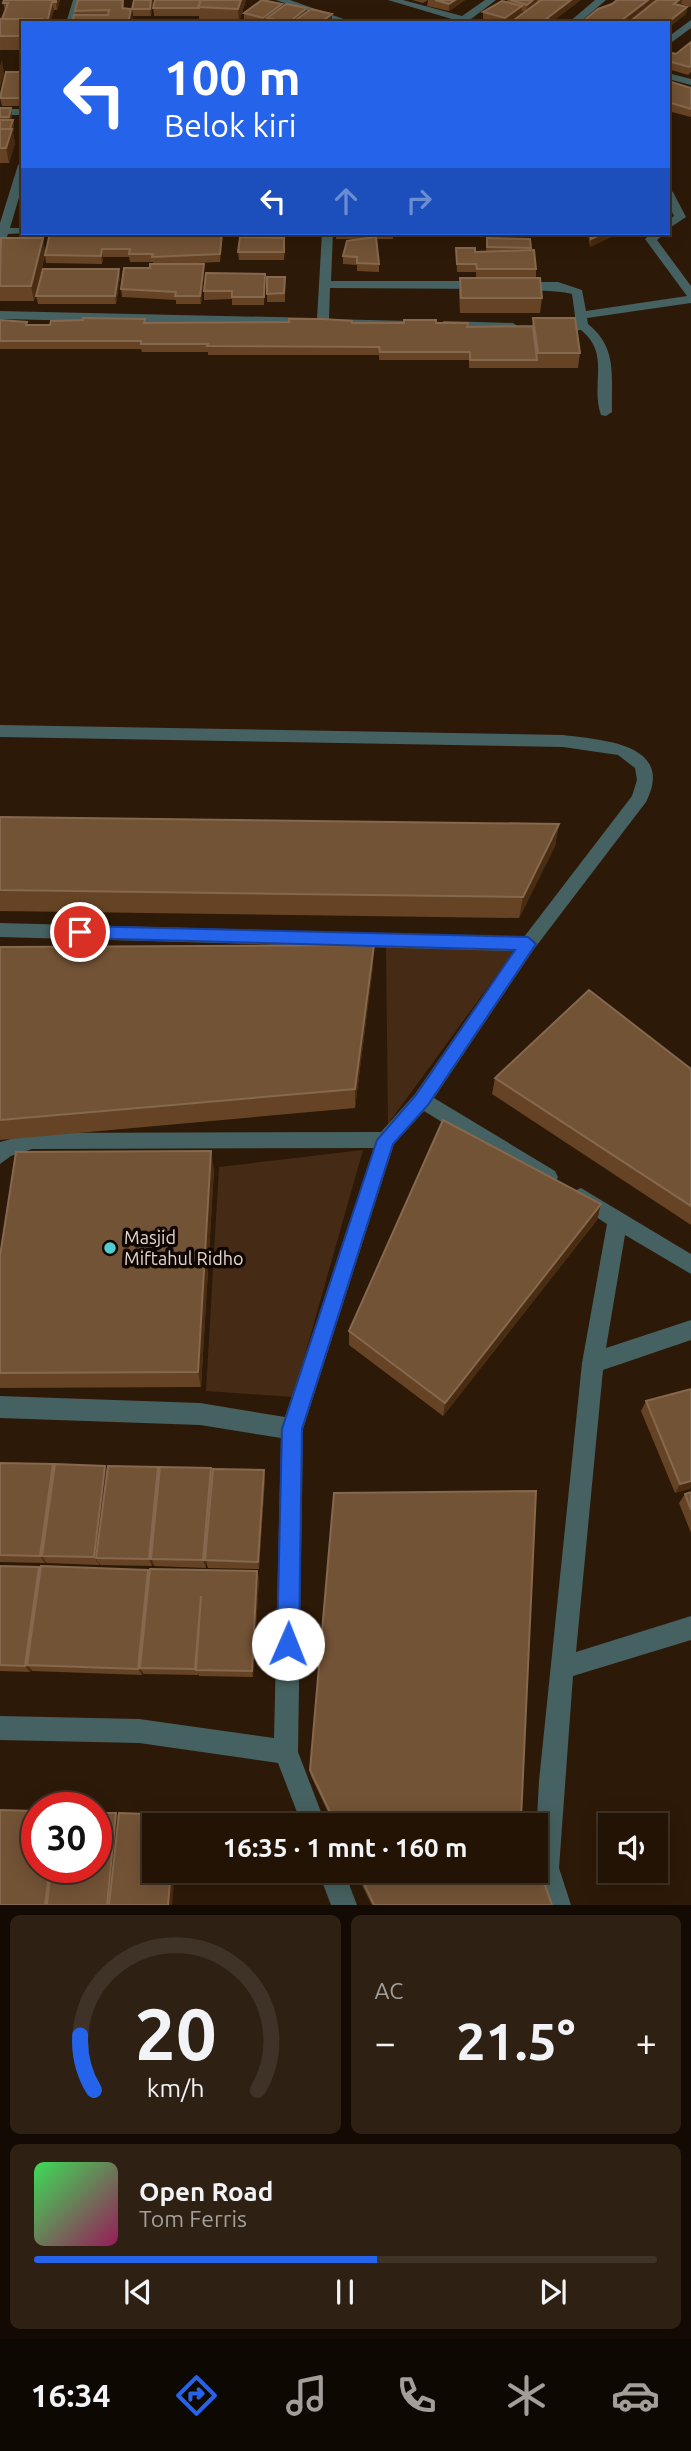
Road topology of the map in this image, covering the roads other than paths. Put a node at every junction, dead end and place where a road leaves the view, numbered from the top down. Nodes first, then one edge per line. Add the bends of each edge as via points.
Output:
1 (78, 0) edge
2 (281, 0) edge
3 (393, 0) edge
4 (491, 0) edge
5 (601, 0) edge
6 (464, 19) junction
7 (72, 21) edge
8 (344, 21) edge
9 (470, 21) edge
10 (575, 21) edge
11 (691, 23) edge
12 (670, 40) edge
13 (670, 77) edge
14 (691, 82) edge
15 (0, 112) edge
16 (21, 112) edge
17 (21, 172) edge
18 (670, 196) edge
19 (670, 224) edge
20 (21, 232) edge
21 (327, 235) edge
22 (657, 235) edge
23 (2, 237) edge
24 (325, 284) junction
25 (489, 286) edge
26 (503, 286) edge
27 (691, 296) edge
28 (0, 315) edge
29 (582, 320) junction
30 (323, 321) junction
31 (606, 412) dead end
32 (0, 732) edge
33 (0, 930) edge
34 (528, 944) junction
35 (422, 1100) junction
36 (386, 1140) junction
37 (0, 1155) edge
38 (618, 1220) junction
39 (691, 1265) edge
40 (691, 1330) edge
41 (593, 1363) junction
42 (0, 1407) edge
43 (292, 1429) junction
44 (691, 1628) edge
45 (562, 1668) junction
46 (0, 1728) edge
47 (286, 1752) junction
48 (309, 1813) edge
49 (336, 1883) edge
50 (344, 1905) edge
51 (558, 1905) edge

1 - 7 street
2 - 8 street
3 - 6 street
4 - 6 street
5 - 10 street
6 - 9 street
11 - 12 street
13 - 14 street
15 - 16 street
17 - 23 street
18 - 19 street via 680,216
20 - 23 street
21 - 24 street
22 - 27 street via 652,239
24 - 25 street
24 - 30 street
26 - 29 street via 569,288 578,292
27 - 29 street
28 - 30 street
29 - 30 street via 575,328
29 - 31 street via 603,349
32 - 34 street via 563,741 636,756 645,770 640,798
33 - 34 street
34 - 35 street
35 - 36 street
35 - 38 street
36 - 37 street via 32,1140
36 - 43 street
38 - 39 street
38 - 41 street
40 - 41 street
41 - 45 street
42 - 43 street via 200,1414
43 - 47 street
44 - 45 street
45 - 51 street via 546,1868
46 - 47 street via 139,1731
47 - 48 street
49 - 50 street

